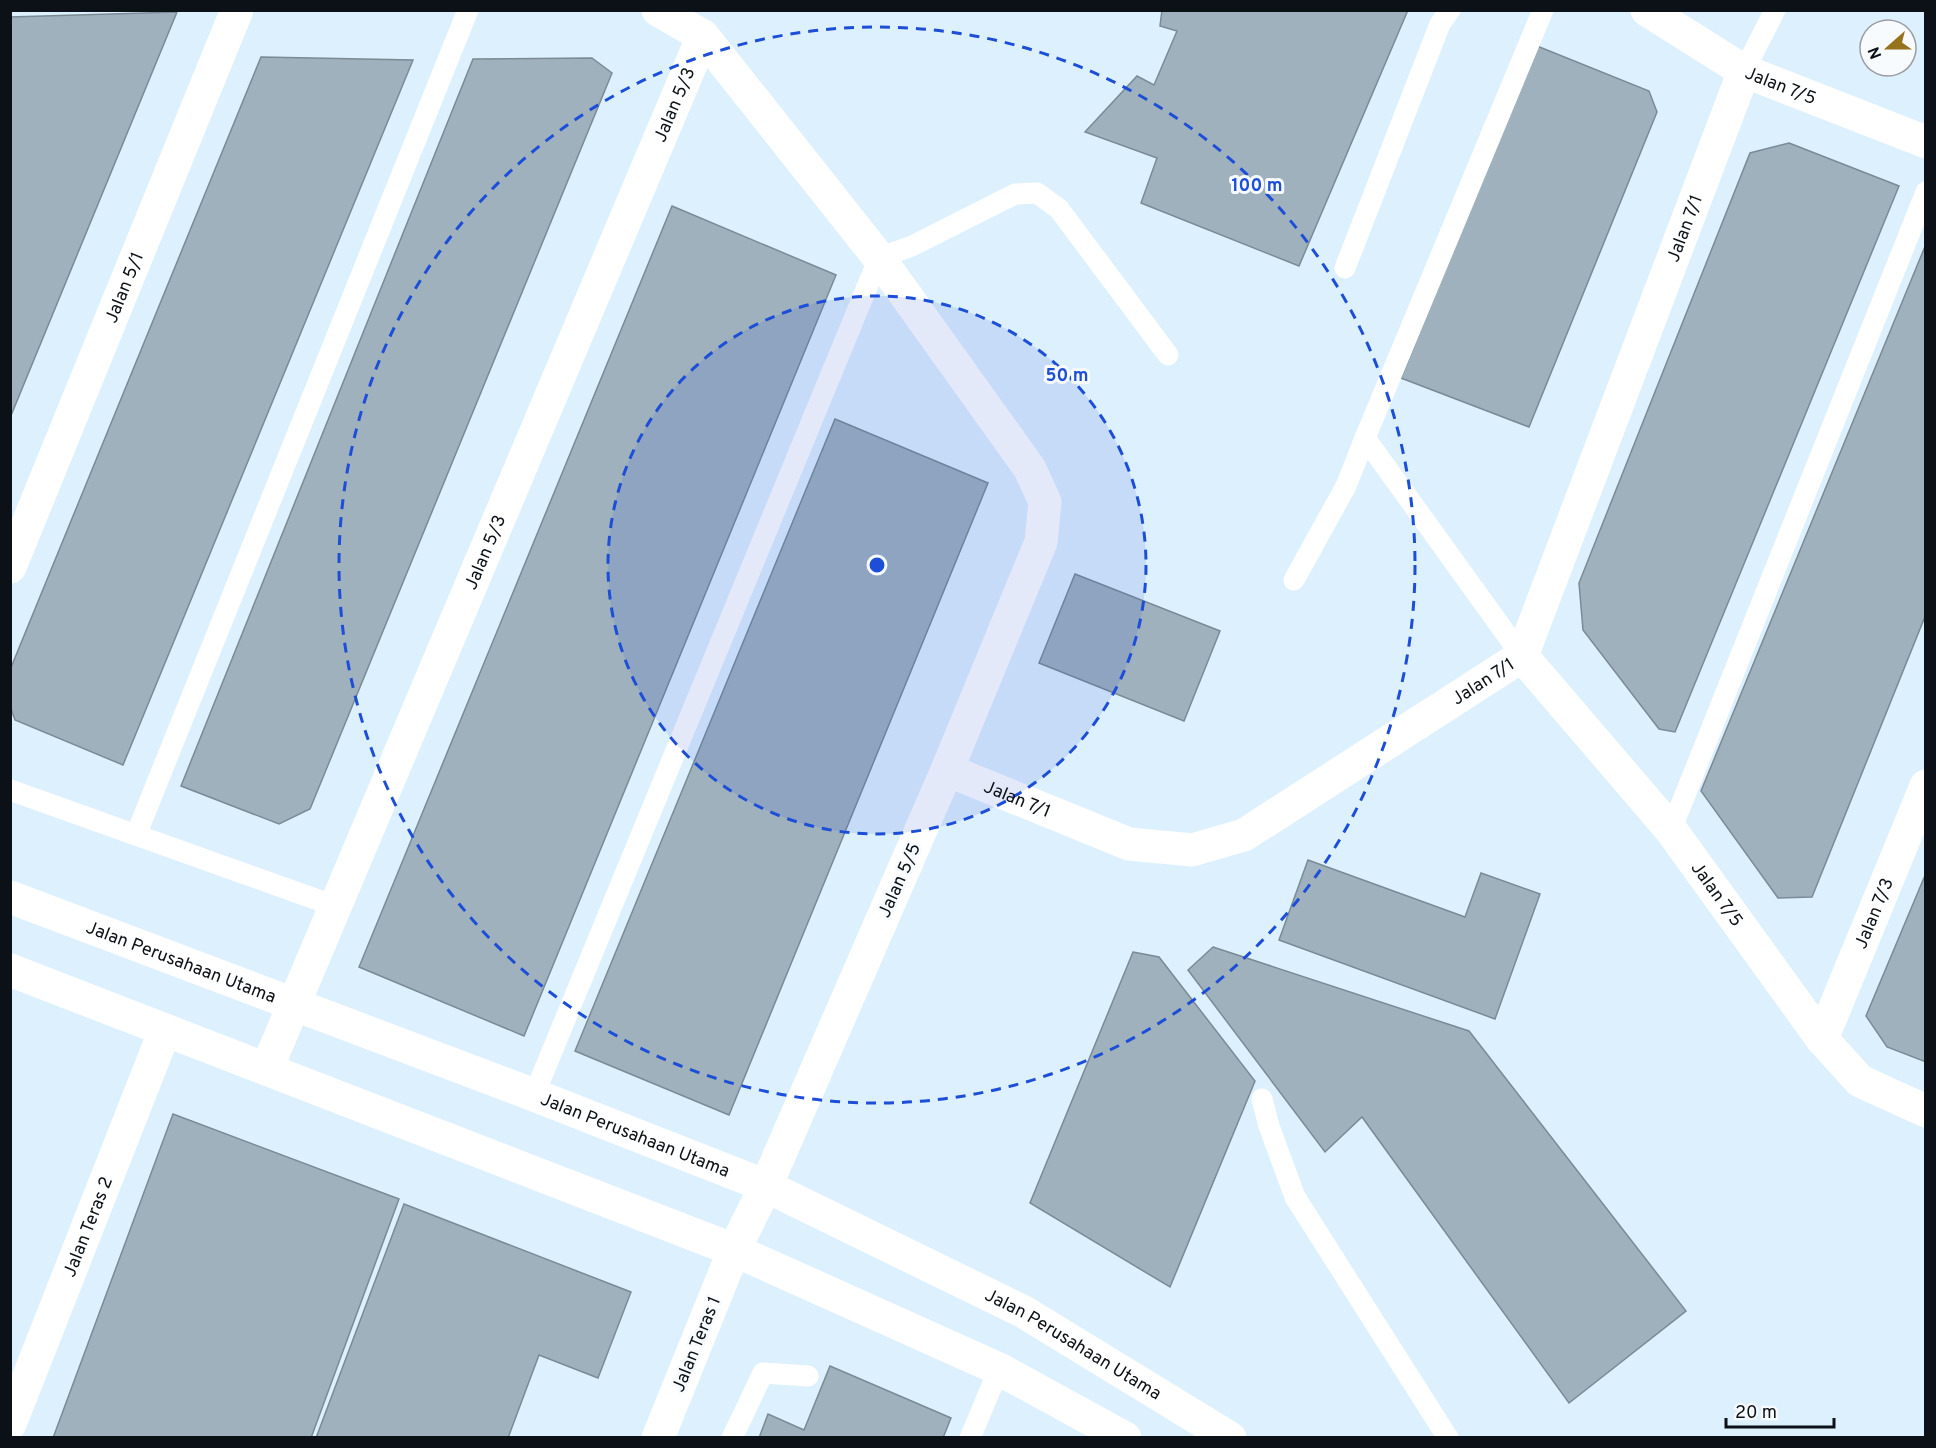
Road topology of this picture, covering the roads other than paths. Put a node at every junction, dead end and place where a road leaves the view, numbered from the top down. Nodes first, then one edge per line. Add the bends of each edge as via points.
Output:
1 (237, 10) edge
2 (468, 10) edge
3 (658, 10) edge
4 (1450, 10) edge
5 (1647, 10) edge
6 (1776, 10) edge
7 (1541, 11) edge
8 (703, 36) junction
9 (1744, 71) junction
10 (1926, 142) edge
11 (1926, 192) edge
12 (879, 258) junction
13 (1345, 268) dead end
14 (1168, 355) dead end
15 (1365, 438) junction
16 (10, 567) edge
17 (1294, 580) dead end
18 (1522, 656) junction
19 (947, 770) junction
20 (1926, 786) edge
21 (10, 790) edge
22 (1671, 830) junction
23 (136, 835) junction
24 (10, 897) edge
25 (335, 906) junction
26 (10, 970) edge
27 (294, 1004) junction
28 (165, 1030) junction
29 (1822, 1039) junction
30 (267, 1068) junction
31 (534, 1095) junction
32 (1262, 1099) dead end
33 (1926, 1111) edge
34 (766, 1186) junction
35 (734, 1250) junction
36 (999, 1369) junction
37 (808, 1376) dead end
38 (10, 1424) edge
39 (658, 1437) edge
40 (732, 1437) edge
41 (970, 1437) edge
42 (1125, 1437) edge
43 (1230, 1437) edge
44 (1448, 1437) edge

1 - 16 street, Jalan 5/1
2 - 23 lane
3 - 8 street
4 - 13 lane via 1440,24
5 - 9 street, Jalan 7/5
6 - 9 lane
7 - 15 lane
8 - 12 street
8 - 25 street, Jalan 5/3
9 - 10 street, Jalan 7/5
9 - 18 street, Jalan 7/1
11 - 22 lane
12 - 14 lane via 912,246 1015,194 1037,193 1059,209
12 - 19 street, Jalan 5/5 via 1030,469 1045,502 1041,542
12 - 31 lane
15 - 17 lane via 1346,486
15 - 18 lane
18 - 19 street, Jalan 7/1 via 1244,835 1192,850 1129,844
18 - 22 street, Jalan 7/5
19 - 34 street, Jalan 5/5
20 - 29 street, Jalan 7/3
21 - 23 lane
22 - 29 street, Jalan 7/5
23 - 25 lane
24 - 27 street, Jalan Perusahaan Utama
25 - 27 street, Jalan 5/3
26 - 28 street
27 - 30 street, Jalan 5/3
27 - 31 street, Jalan Perusahaan Utama
28 - 30 street
28 - 38 street, Jalan Teras 2
29 - 33 street, Jalan 7/5 via 1860,1080
30 - 35 street
31 - 34 street, Jalan Perusahaan Utama
32 - 44 lane via 1294,1197
34 - 35 street, Jalan 5/5
34 - 43 street, Jalan Perusahaan Utama via 1024,1312
35 - 36 street
35 - 39 street, Jalan Teras 1
36 - 41 lane
36 - 42 street
37 - 40 lane via 763,1372

